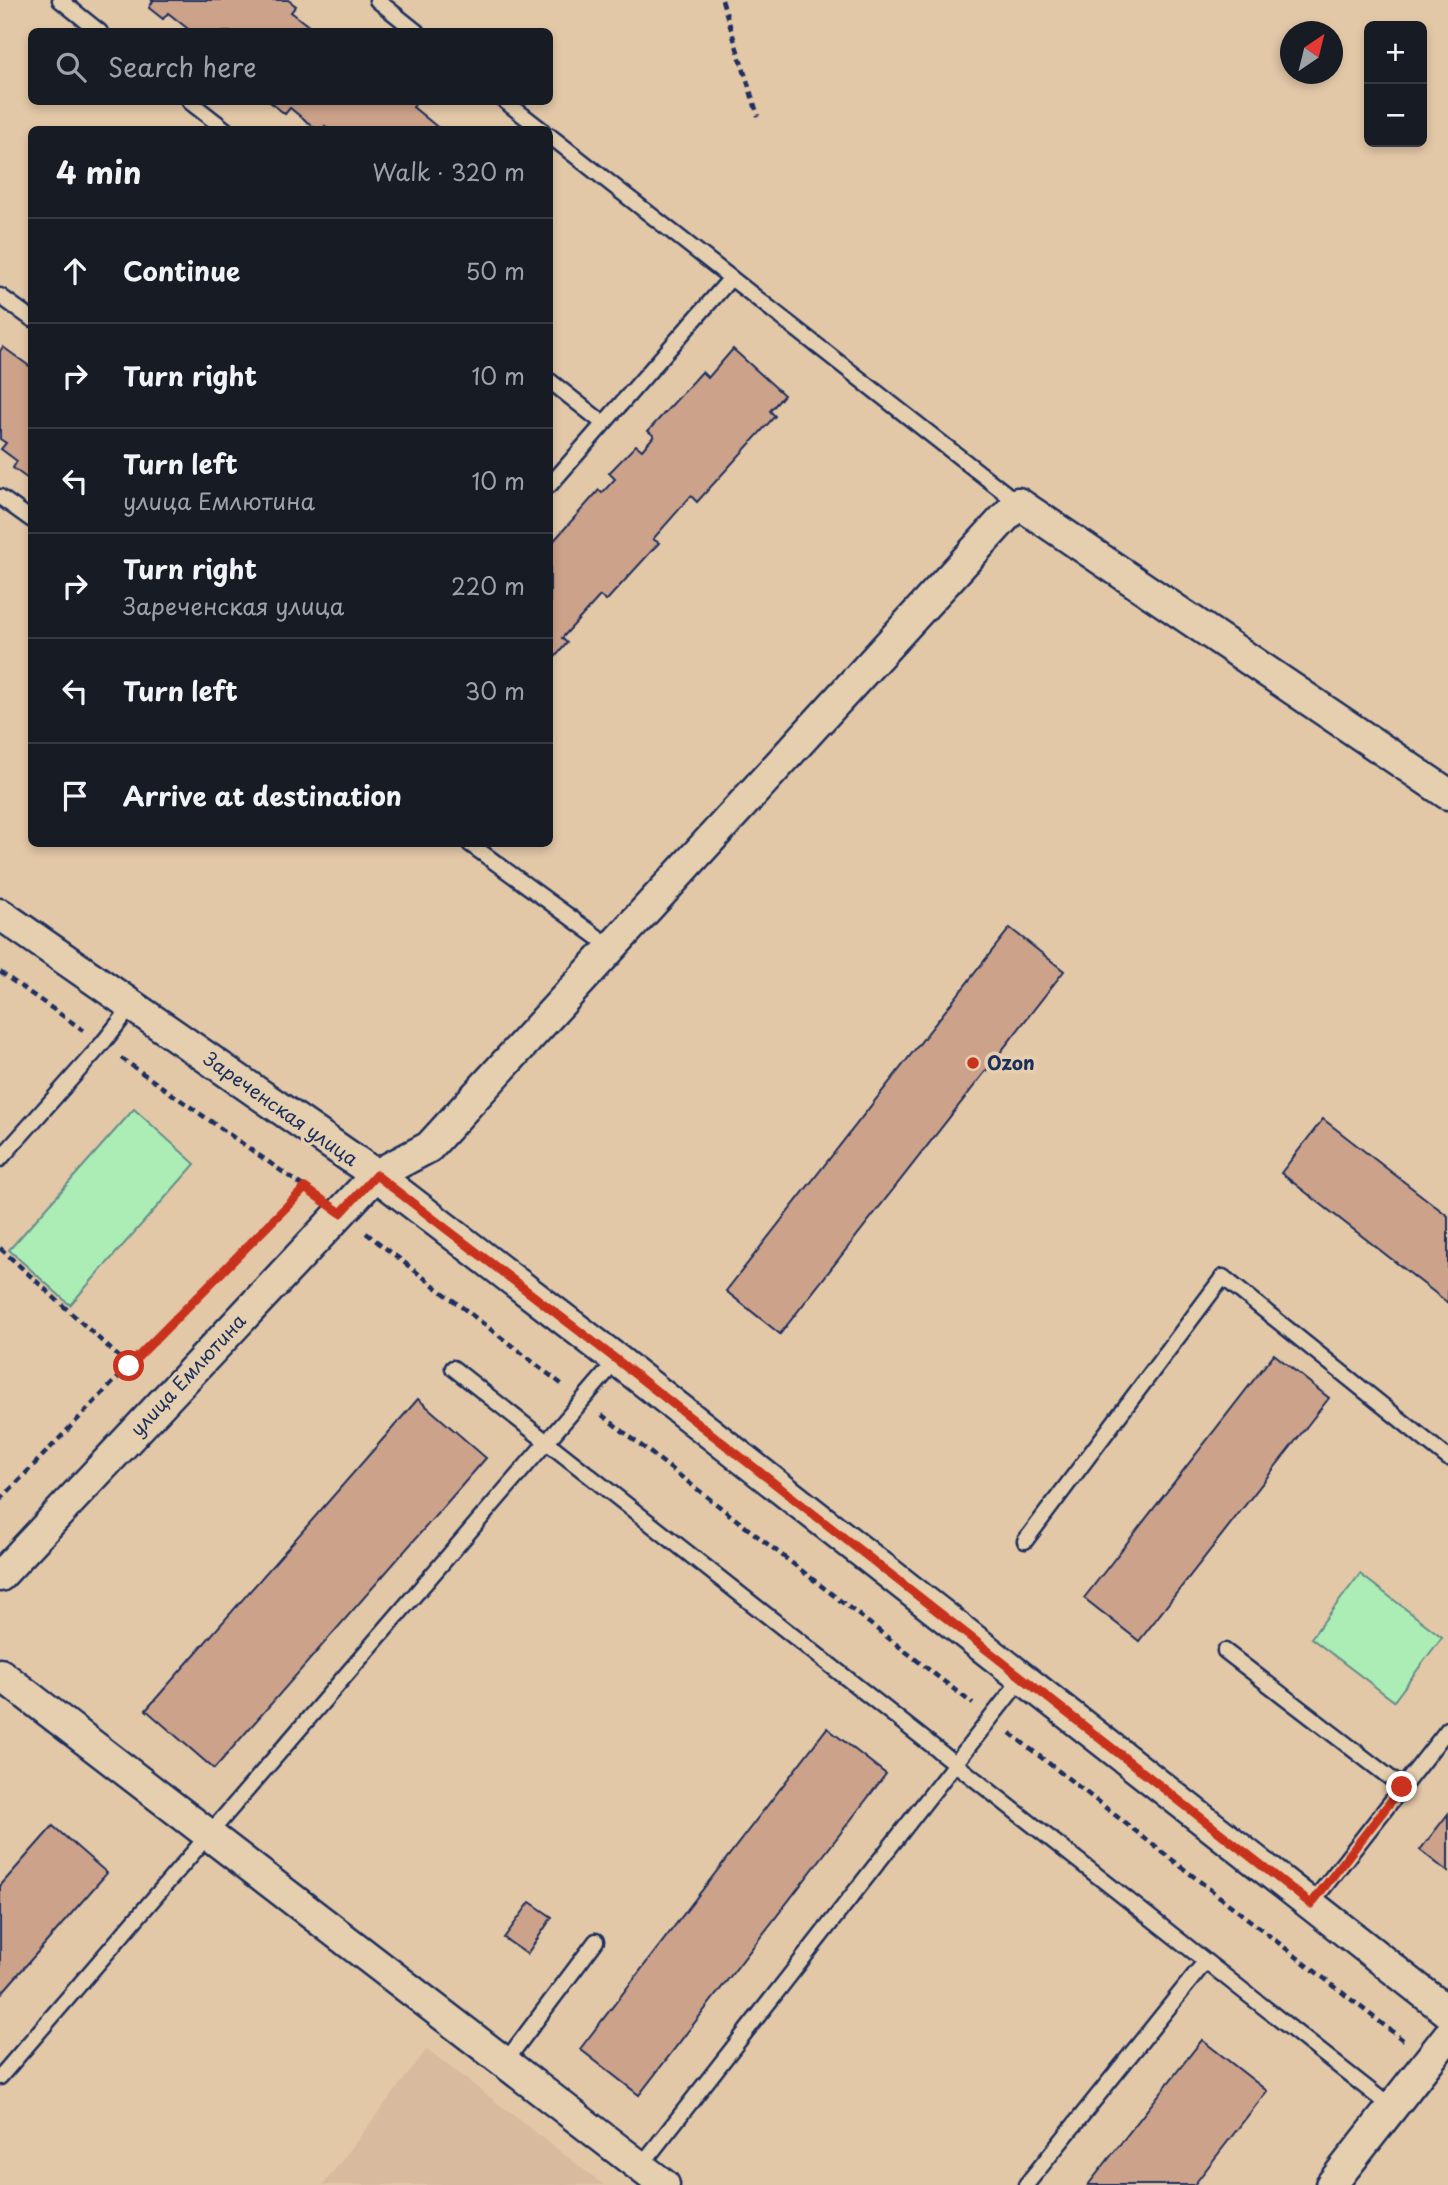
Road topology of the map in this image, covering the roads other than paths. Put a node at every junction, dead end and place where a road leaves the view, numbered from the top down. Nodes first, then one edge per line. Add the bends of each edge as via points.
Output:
1 (60, 0) edge
2 (377, 0) edge
3 (95, 28) edge
4 (412, 28) edge
5 (194, 105) edge
6 (510, 105) edge
7 (221, 126) edge
8 (537, 126) edge
9 (553, 138) edge
10 (731, 278) junction
11 (0, 296) edge
12 (28, 316) edge
13 (553, 384) edge
14 (603, 424) junction
15 (553, 482) edge
16 (0, 497) edge
17 (1018, 503) junction
18 (28, 517) edge
19 (1448, 794) edge
20 (474, 847) edge
21 (0, 914) edge
22 (611, 947) junction
23 (132, 1006) junction
24 (0, 1159) edge
25 (376, 1175) junction
26 (617, 1360) junction
27 (453, 1368) dead end
28 (545, 1443) junction
29 (1448, 1458) edge
30 (1025, 1541) dead end
31 (0, 1576) edge
32 (1225, 1651) dead end
33 (0, 1674) edge
34 (1022, 1678) junction
35 (1448, 1728) edge
36 (954, 1765) junction
37 (1402, 1787) junction
38 (210, 1835) junction
39 (1311, 1904) junction
40 (596, 1941) dead end
41 (1205, 1962) junction
42 (1448, 2012) edge
43 (1448, 2036) edge
44 (505, 2062) junction
45 (0, 2077) edge
46 (1392, 2108) junction
47 (640, 2166) junction
48 (664, 2185) edge
49 (1026, 2185) edge
50 (1331, 2185) edge

1 - 3 lane
2 - 4 lane
5 - 7 lane
6 - 8 lane
9 - 10 lane
10 - 14 lane
10 - 17 lane
11 - 12 lane
13 - 14 lane
14 - 15 lane
16 - 18 lane
17 - 19 street
17 - 22 street, улица Емлютина
20 - 22 lane
21 - 23 street, Зареченская улица
22 - 25 street, улица Емлютина via 429,1147
23 - 24 lane
23 - 25 street, Зареченская улица
25 - 26 street, Зареченская улица
25 - 31 street, улица Емлютина
26 - 28 lane
26 - 34 street, Зареченская улица
27 - 28 lane
28 - 36 lane
28 - 38 lane
29 - 30 lane via 1223,1277
32 - 37 lane
33 - 38 street
34 - 36 lane
34 - 39 street, Зареченская улица
35 - 37 lane
36 - 41 lane
36 - 47 lane
37 - 39 lane
38 - 44 street
38 - 45 lane
39 - 42 street, Зареченская улица
40 - 44 lane
41 - 46 lane
41 - 49 lane
43 - 46 street
44 - 47 street
46 - 50 street
47 - 48 street

